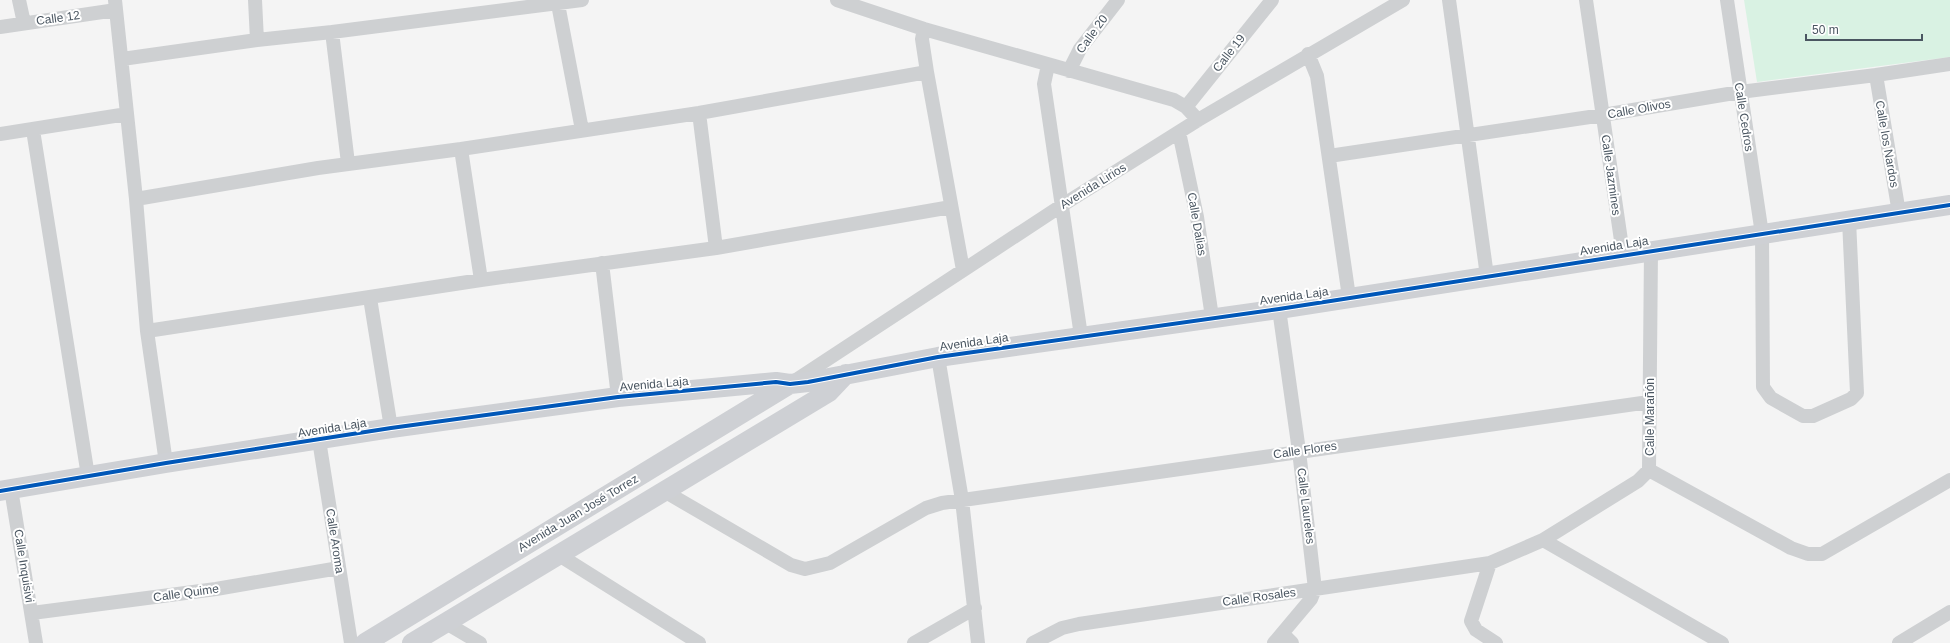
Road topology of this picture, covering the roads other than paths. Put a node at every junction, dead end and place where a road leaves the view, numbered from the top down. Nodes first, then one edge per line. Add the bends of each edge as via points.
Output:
1 (19, 0) edge
2 (255, 0) edge
3 (582, 0) edge
4 (837, 0) edge
5 (1118, 0) edge
6 (1272, 0) edge
7 (1403, 0) edge
8 (1449, 0) edge
9 (1586, 0) edge
10 (1727, 0) edge
11 (558, 4) junction
12 (115, 5) edge
13 (869, 6) edge
14 (24, 23) junction
15 (0, 26) edge
16 (924, 30) junction
17 (332, 32) junction
18 (257, 40) junction
19 (1308, 54) junction
20 (122, 59) junction
21 (1950, 64) edge
22 (1048, 66) junction
23 (1070, 71) junction
24 (926, 72) junction
25 (1876, 75) junction
26 (1740, 92) junction
27 (1186, 107) junction
28 (699, 113) junction
29 (127, 114) junction
30 (1603, 115) junction
31 (1198, 120) junction
32 (33, 130) junction
33 (582, 130) junction
34 (1179, 132) junction
35 (0, 134) edge
36 (1468, 135) junction
37 (461, 149) junction
38 (1329, 156) junction
39 (348, 164) junction
40 (136, 199) junction
41 (1950, 205) edge
42 (1061, 206) junction
43 (951, 207) junction
44 (1899, 213) junction
45 (1849, 220) junction
46 (1762, 234) junction
47 (716, 248) junction
48 (1650, 250) junction
49 (1623, 254) junction
50 (602, 263) junction
51 (963, 270) junction
52 (1487, 276) junction
53 (481, 280) junction
54 (1349, 297) junction
55 (370, 298) junction
56 (1279, 309) junction
57 (1212, 317) junction
58 (147, 331) junction
59 (1081, 336) junction
60 (938, 357) junction
61 (846, 374) junction
62 (790, 384) junction
63 (618, 397) junction
64 (1649, 402) junction
65 (391, 428) junction
66 (319, 440) junction
67 (1299, 450) junction
68 (166, 462) junction
69 (1649, 470) junction
70 (88, 476) junction
71 (1950, 480) edge
72 (6, 490) edge
73 (664, 492) junction
74 (962, 500) junction
75 (1543, 540) junction
76 (558, 555) junction
77 (1490, 563) junction
78 (339, 568) junction
79 (1315, 589) junction
80 (975, 608) junction
81 (1950, 612) edge
82 (32, 614) junction
83 (446, 623) junction
84 (1283, 640) edge
85 (36, 643) edge
86 (351, 643) edge
87 (365, 643) edge
88 (412, 643) edge
89 (480, 643) edge
90 (700, 643) edge
91 (914, 643) edge
92 (978, 643) edge
93 (1033, 643) edge
94 (1496, 643) edge
95 (1722, 643) edge
96 (1899, 643) edge

1 - 14 street
2 - 18 street
3 - 11 street
4 - 13 street
5 - 23 street, Calle 20 via 1080,49
6 - 27 street, Calle 19
7 - 19 street, Avenida Lirios
8 - 36 street
9 - 30 street, Calle Jazmines
10 - 26 street, Calle Cedros
11 - 17 street
11 - 33 street
12 - 14 street, Calle 12
12 - 20 street
13 - 16 street
14 - 15 street, Calle 12
16 - 22 street
16 - 24 street via 922,39
17 - 18 street
17 - 39 street
18 - 20 street
19 - 31 street, Avenida Lirios
19 - 38 street via 1317,76
20 - 29 street
21 - 25 street, Calle Olivos
22 - 23 street
22 - 42 street via 1044,84
23 - 27 street via 1174,100
24 - 28 street
24 - 43 street
25 - 26 street, Calle Olivos
25 - 44 street, Calle los Nardos
26 - 30 street, Calle Olivos
26 - 46 street, Calle Cedros
27 - 31 street
28 - 33 street
28 - 47 street
29 - 32 street
29 - 40 street
30 - 36 street, Calle Olivos
30 - 49 street, Calle Jazmines
31 - 34 street, Avenida Lirios
32 - 35 street
32 - 70 street
33 - 37 street
34 - 42 street, Avenida Lirios
34 - 57 street, Calle Dalias via 1197,217
36 - 38 street, Calle Olivos
36 - 52 street
37 - 39 street
37 - 53 street
38 - 54 street
39 - 40 street
40 - 58 street
41 - 44 street, Avenida Laja
42 - 51 street, Avenida Lirios
42 - 59 street
43 - 47 street
43 - 51 street
44 - 45 street, Avenida Laja
45 - 46 street, Avenida Laja
45 - 46 street, Calle Cedros via 1857,393 1851,399 1813,416 1803,416 1771,398 1763,387
46 - 48 street, Avenida Laja
47 - 50 street
48 - 49 street, Avenida Laja
48 - 64 street, Calle Marañón
49 - 52 street, Avenida Laja
50 - 53 street
50 - 63 street
51 - 62 street, Avenida Lirios
52 - 54 street, Avenida Laja
53 - 55 street
54 - 56 street, Avenida Laja
55 - 58 street
55 - 65 street
56 - 57 street, Avenida Laja
56 - 67 street, Calle Laureles
57 - 59 street, Avenida Laja
58 - 68 street
59 - 60 street, Avenida Laja
60 - 61 street, Avenida Laja
60 - 74 street
61 - 62 street, Avenida Laja
61 - 73 street via 829,392
62 - 63 street, Avenida Laja via 776,382
62 - 87 street, Avenida Juan José Torrez
63 - 65 street, Avenida Laja
64 - 67 street, Calle Flores
64 - 69 street, Calle Marañón
65 - 66 street, Avenida Laja
66 - 68 street, Avenida Laja
66 - 78 street, Calle Aroma
67 - 74 street, Calle Flores
67 - 79 street, Calle Laureles
68 - 70 street, Avenida Laja
69 - 71 street via 1791,548 1808,554 1822,554
69 - 75 street, Calle Marañón via 1638,480
70 - 72 street, Avenida Laja
72 - 82 street, Calle Inquisivi
73 - 74 street, Calle Flores via 790,565 805,569 830,563 926,508
73 - 76 street
74 - 80 street
75 - 77 street, Calle Marañón
75 - 95 street
76 - 83 street
76 - 90 street
77 - 79 street, Calle Rosales
77 - 94 street via 1471,621 1476,630
78 - 82 street, Calle Quime via 216,589
78 - 86 street, Calle Aroma
79 - 84 street
79 - 93 street, Calle Rosales via 1079,624 1062,628
80 - 91 street
80 - 92 street
81 - 96 street
82 - 85 street, Calle Inquisivi
83 - 88 street
83 - 89 street

